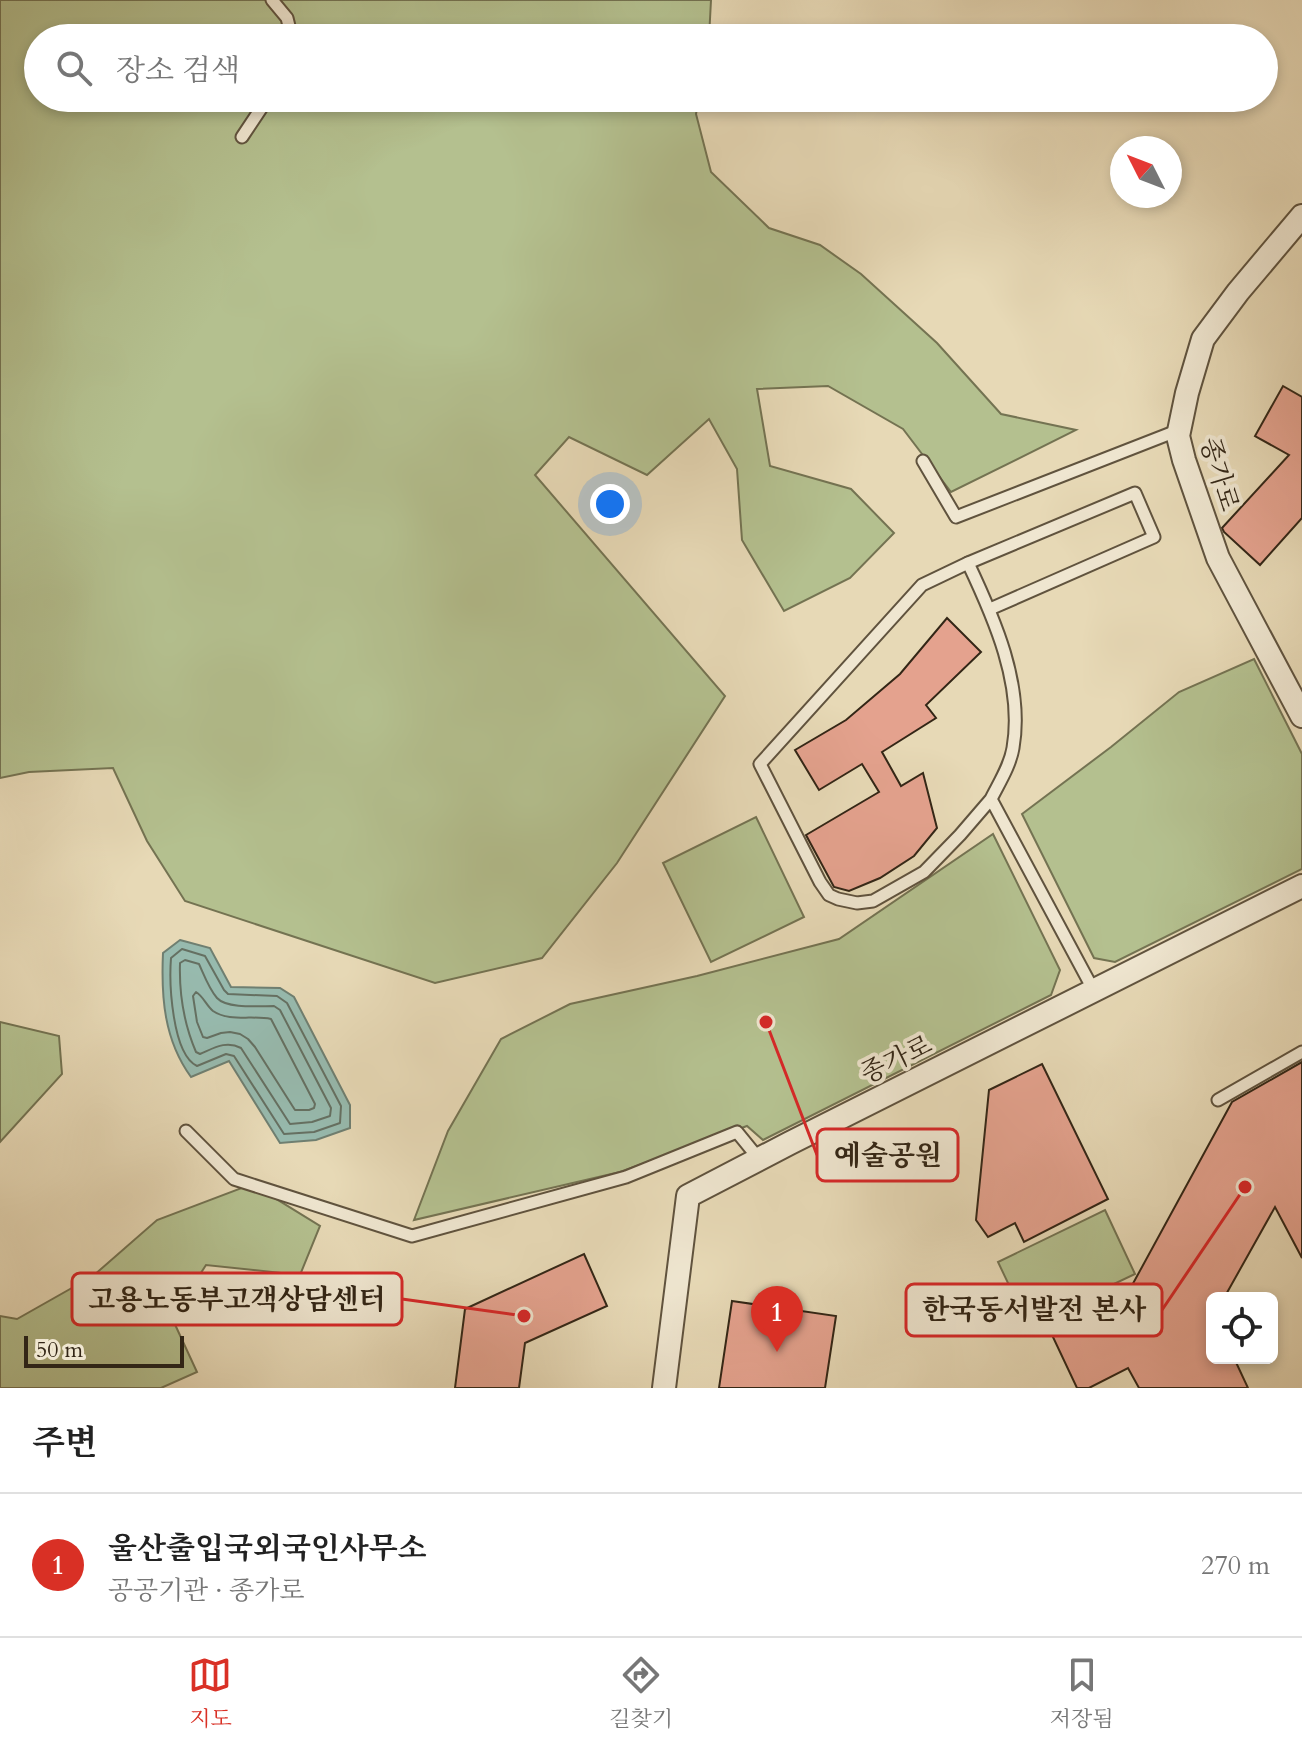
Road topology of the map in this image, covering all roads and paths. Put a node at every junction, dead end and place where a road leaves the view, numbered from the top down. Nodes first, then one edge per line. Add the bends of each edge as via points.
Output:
1 (272, 0) edge
2 (288, 24) edge
3 (259, 112) edge
4 (242, 137) dead end
5 (1302, 216) edge
6 (1180, 430) junction
7 (923, 461) dead end
8 (968, 563) junction
9 (990, 609) junction
10 (1302, 716) edge
11 (991, 799) junction
12 (1302, 886) edge
13 (1094, 991) junction
14 (1302, 1052) edge
15 (1218, 1100) dead end
16 (186, 1131) dead end
17 (759, 1159) junction
18 (664, 1388) edge

1 - 2 lane
3 - 4 lane
5 - 6 street, 종가로 via 1203,339
6 - 7 lane via 956,517
6 - 10 street, 종가로 via 1184,460 1218,558
8 - 9 lane
8 - 9 lane via 1135,493 1154,537
8 - 11 lane via 922,585 760,764 829,895 857,903 873,901 924,872
9 - 11 lane via 1004,649 1015,724 1013,751
11 - 13 lane
12 - 13 street, 종가로
13 - 17 street, 종가로
14 - 15 lane
16 - 17 lane via 234,1179 412,1236 626,1177 737,1132
17 - 18 street, 종가로 via 688,1196

